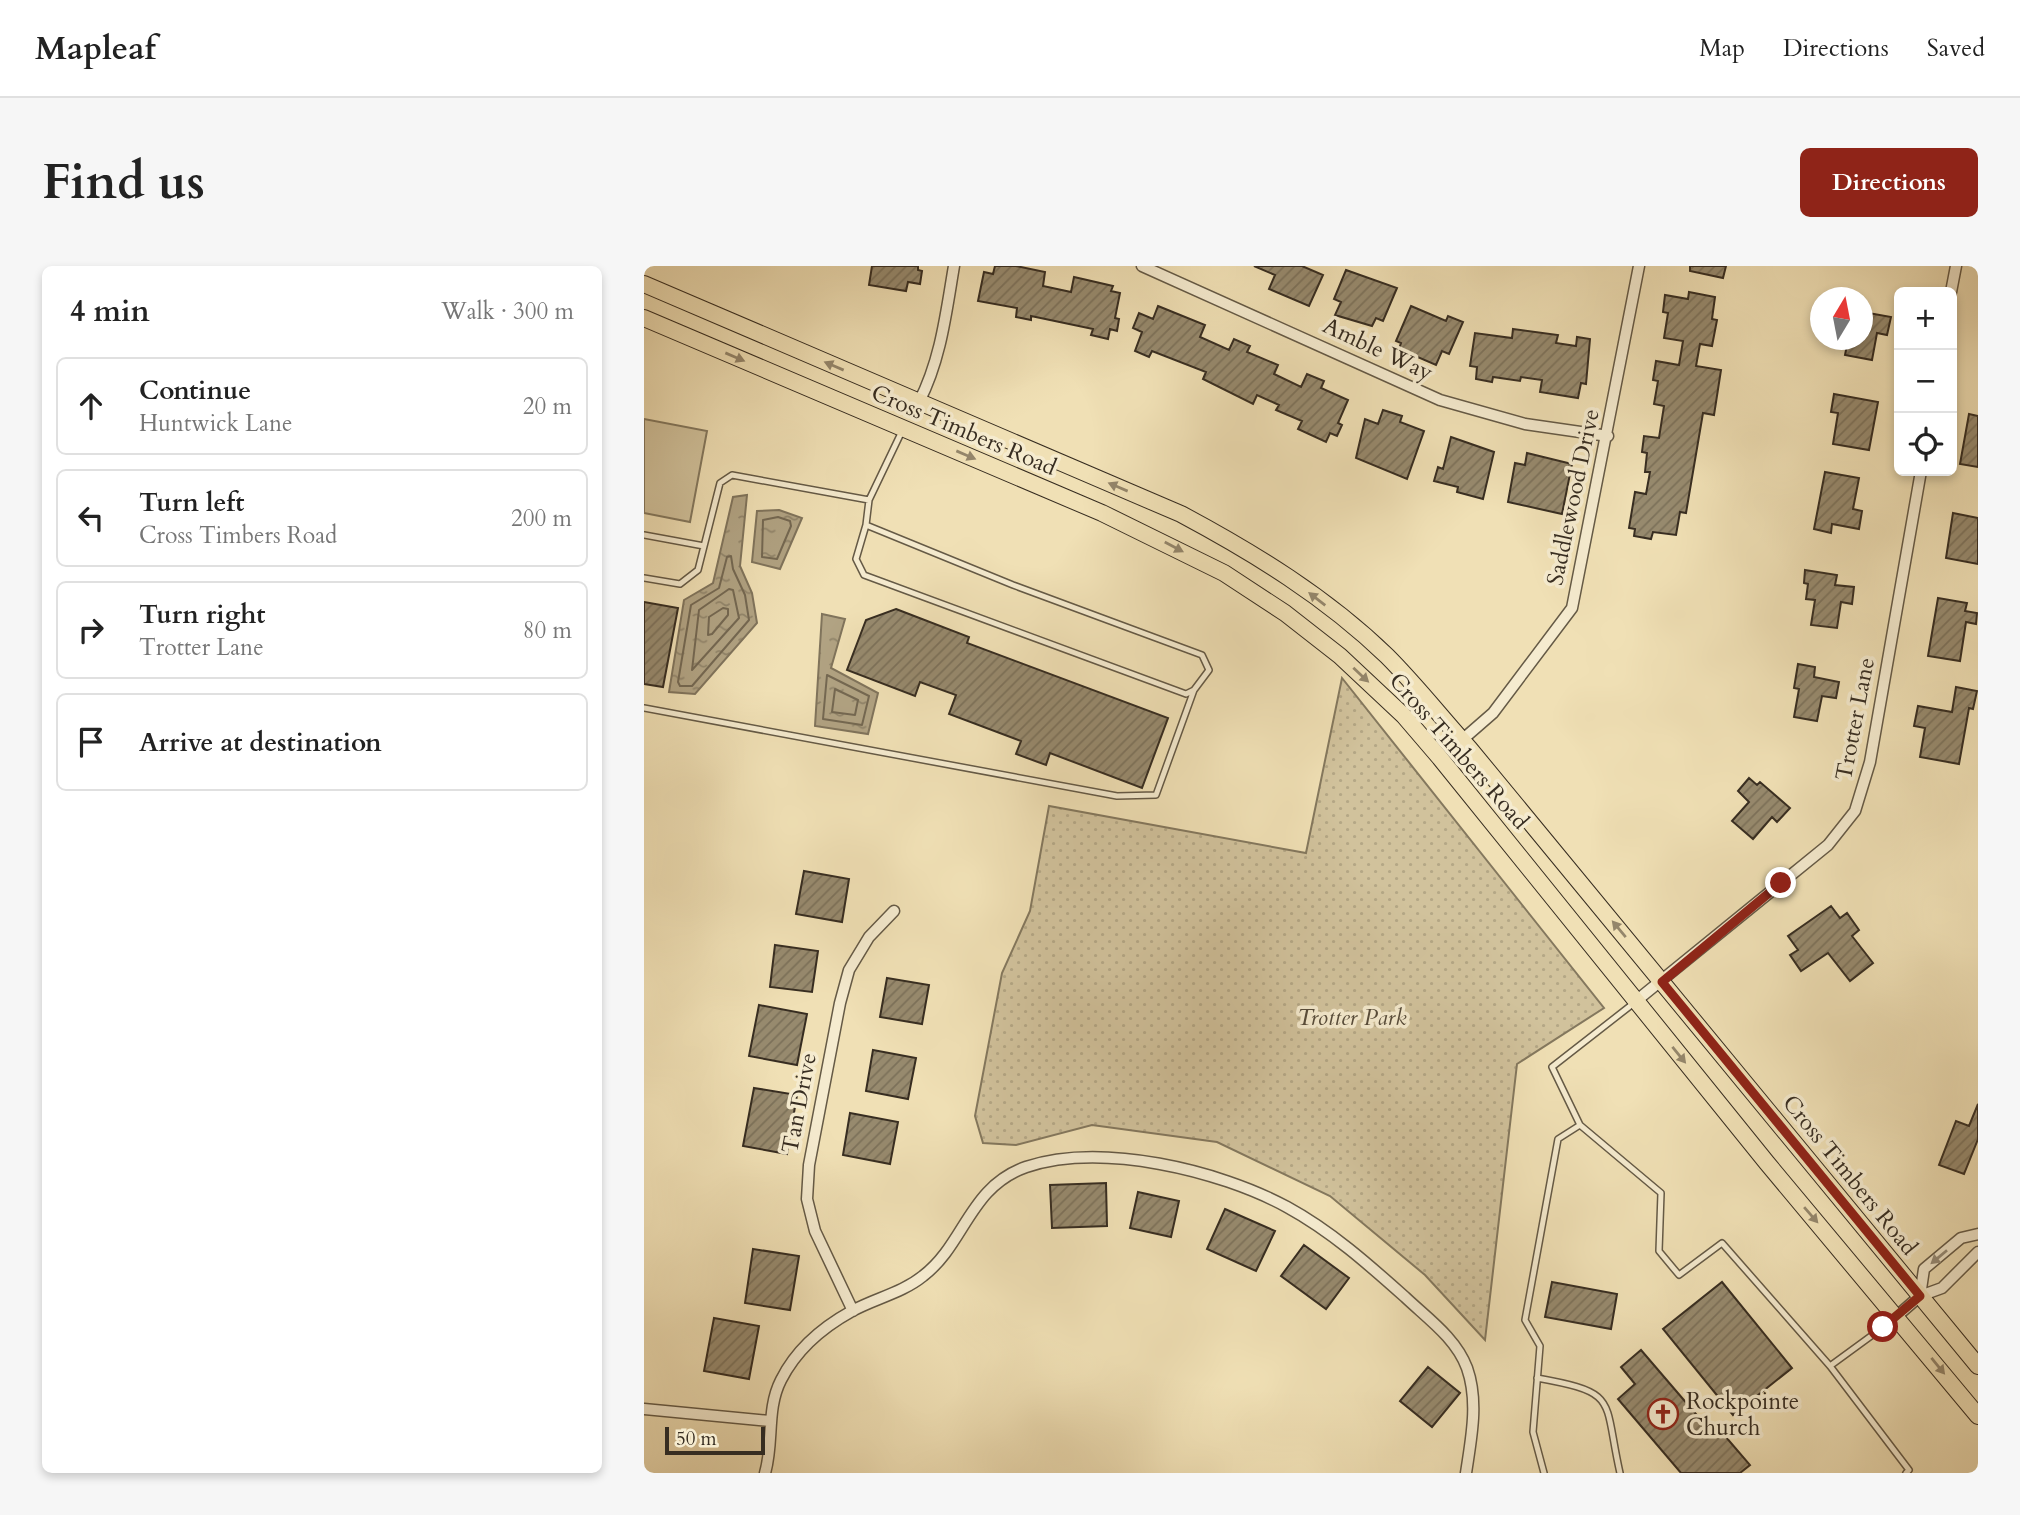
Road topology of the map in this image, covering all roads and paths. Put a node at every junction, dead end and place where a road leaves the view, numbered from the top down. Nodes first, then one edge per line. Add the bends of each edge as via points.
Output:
1 (954, 266) edge
2 (1142, 266) edge
3 (1639, 266) edge
4 (1956, 266) edge
5 (644, 284) edge
6 (1952, 287) edge
7 (644, 318) edge
8 (919, 402) junction
9 (903, 429) junction
10 (1608, 436) junction
11 (1920, 476) edge
12 (869, 500) junction
13 (866, 524) junction
14 (644, 535) edge
15 (704, 546) junction
16 (644, 578) edge
17 (1194, 690) junction
18 (644, 708) edge
19 (1462, 740) junction
20 (894, 912) dead end
21 (1662, 982) junction
22 (1636, 1002) junction
23 (1580, 1125) junction
24 (1978, 1234) edge
25 (1978, 1252) edge
26 (1920, 1296) junction
27 (852, 1311) junction
28 (1897, 1316) junction
29 (1830, 1366) junction
30 (1978, 1366) edge
31 (1537, 1378) junction
32 (644, 1409) edge
33 (1978, 1416) edge
34 (770, 1421) junction
35 (765, 1473) edge
36 (1466, 1473) edge
37 (1544, 1473) edge
38 (1620, 1473) edge
39 (1906, 1473) edge

1 - 8 street via 932,377
2 - 10 street, Amble Way via 1440,400 1525,424
3 - 10 street, Saddlewood Drive
4 - 6 street
8 -> 5 main road, Cross Timbers Road
7 -> 9 main road, Cross Timbers Road
8 - 9 main road
19 -> 8 main road, Cross Timbers Road via 1386,656 1264,559 1170,509
9 - 12 lane
9 -> 22 main road, Cross Timbers Road via 1151,535 1224,573 1286,613 1404,716
10 - 19 street, Saddlewood Drive via 1572,608 1493,713
11 - 21 street, Trotter Lane via 1870,762 1856,811 1828,845
12 - 13 lane
12 - 15 lane via 732,475 720,483
13 - 17 lane via 1202,655 1209,670
13 - 17 lane via 856,559 864,575 1186,694
14 - 15 lane
15 - 16 lane via 698,570 681,584
17 - 18 lane via 1156,795 1117,796
21 -> 19 main road, Cross Timbers Road
20 - 27 street, Tan Drive via 869,937 849,970 809,1165 807,1199 815,1231
21 - 22 street, Trotter Lane
21 - 26 main road, Cross Timbers Road
22 - 23 lane via 1552,1067
22 -> 28 main road, Cross Timbers Road
23 - 29 lane via 1661,1193 1659,1251 1679,1275 1721,1243
23 - 31 lane via 1558,1139 1525,1320 1540,1346
24 -> 26 street via 1961,1238 1924,1269
25 - 26 street via 1942,1288
26 - 28 street
26 - 30 main road, Cross Timbers Road
27 - 34 street via 807,1341 780,1381
27 - 36 street via 910,1287 941,1262 984,1192 1025,1168 1081,1157 1153,1163 1221,1180 1287,1207 1353,1250 1450,1339 1467,1367 1474,1400
28 - 29 lane
28 -> 33 main road, Cross Timbers Road
29 - 39 lane via 1909,1470
31 - 37 lane via 1533,1432
31 - 38 lane via 1591,1390 1603,1399
32 - 34 street
34 - 35 street

